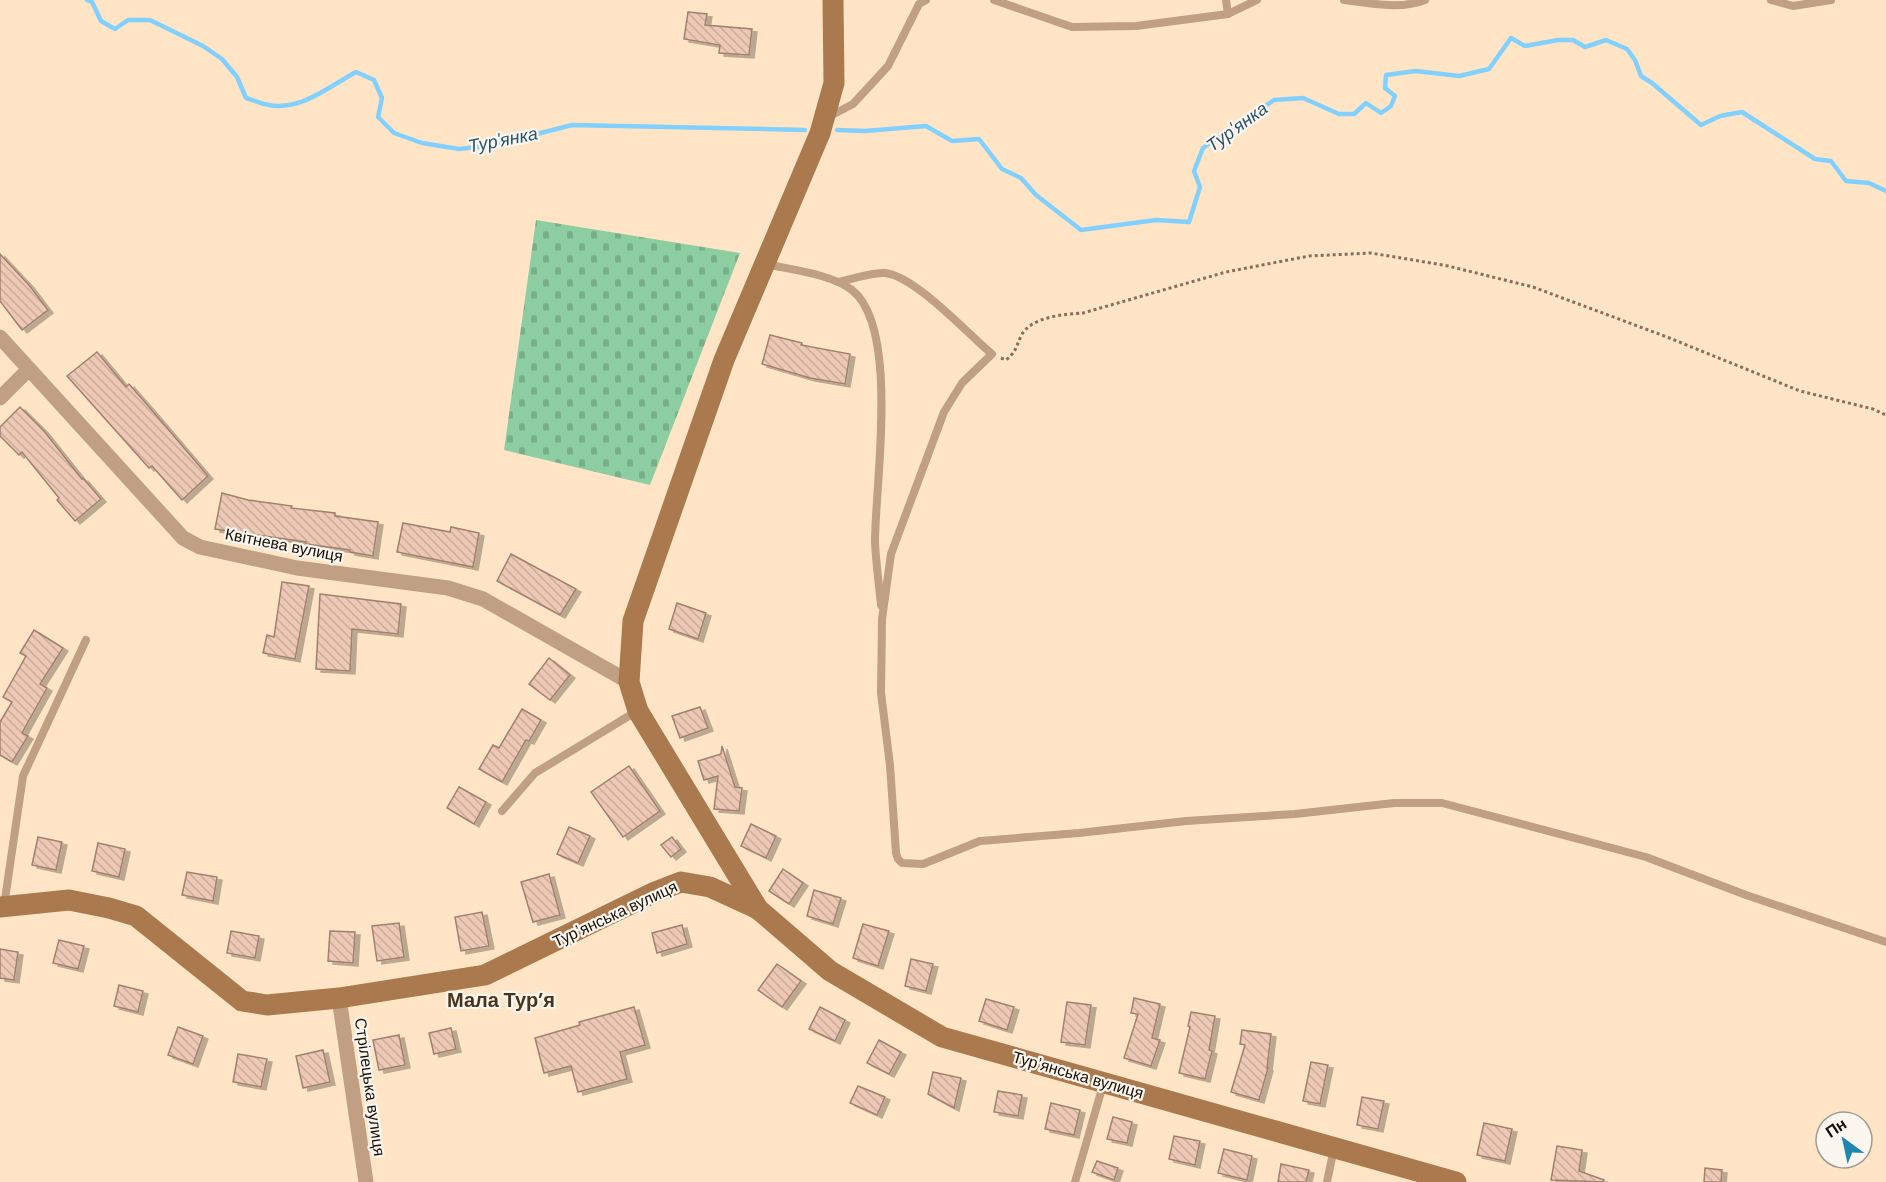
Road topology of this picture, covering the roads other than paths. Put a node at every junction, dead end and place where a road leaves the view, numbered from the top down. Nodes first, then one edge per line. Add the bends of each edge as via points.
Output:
1 (833, 0) edge
2 (926, 0) edge
3 (994, 0) edge
4 (1226, 0) edge
5 (1257, 0) edge
6 (1344, 0) edge
7 (1425, 0) edge
8 (1771, 0) edge
9 (1831, 0) edge
10 (1812, 2) edge
11 (1228, 14) junction
12 (824, 119) junction
13 (764, 264) junction
14 (839, 282) junction
15 (0, 337) edge
16 (28, 369) junction
17 (0, 398) edge
18 (882, 619) junction
19 (86, 640) dead end
20 (629, 682) junction
21 (638, 711) junction
22 (502, 811) dead end
23 (2, 907) edge
24 (758, 909) junction
25 (1886, 942) edge
26 (339, 998) junction
27 (1104, 1082) junction
28 (1334, 1147) junction
29 (366, 1182) edge
30 (1075, 1182) edge
31 (1327, 1182) edge
32 (1456, 1182) edge

1 - 12 street via 834,83
2 - 12 lane via 919,4 888,66 853,104
3 - 11 lane via 1072,27 1136,26
4 - 11 lane
5 - 11 lane
6 - 7 lane via 1385,5
8 - 10 lane via 1793,6
9 - 10 lane
12 - 13 street
13 - 14 lane
13 - 20 street via 724,360 633,621
14 - 18 lane via 862,301 875,332 883,412 875,543
14 - 18 lane via 884,273 906,280 992,354 962,383 944,412 891,554
15 - 16 street, Квітнева вулиця
16 - 17 street
16 - 20 street, Квітнева вулиця via 171,526 200,547 297,568 448,588 483,599
18 - 25 lane via 881,693 896,853 902,863 923,864 980,841 1394,803 1442,803 1646,857
19 - 23 lane via 23,776
20 - 21 street
21 - 22 lane via 535,773
21 - 24 street
23 - 26 street, Турʼянська вулиця via 69,900 136,916 242,1001 267,1005
24 - 26 street, Турʼянська вулиця via 710,887 681,882 485,975
24 - 27 street, Турʼянська вулиця via 830,970 942,1037
26 - 29 street, Стрілецька вулиця
27 - 28 street, Турʼянська вулиця
27 - 30 lane
28 - 31 lane
28 - 32 street, Турʼянська вулиця

